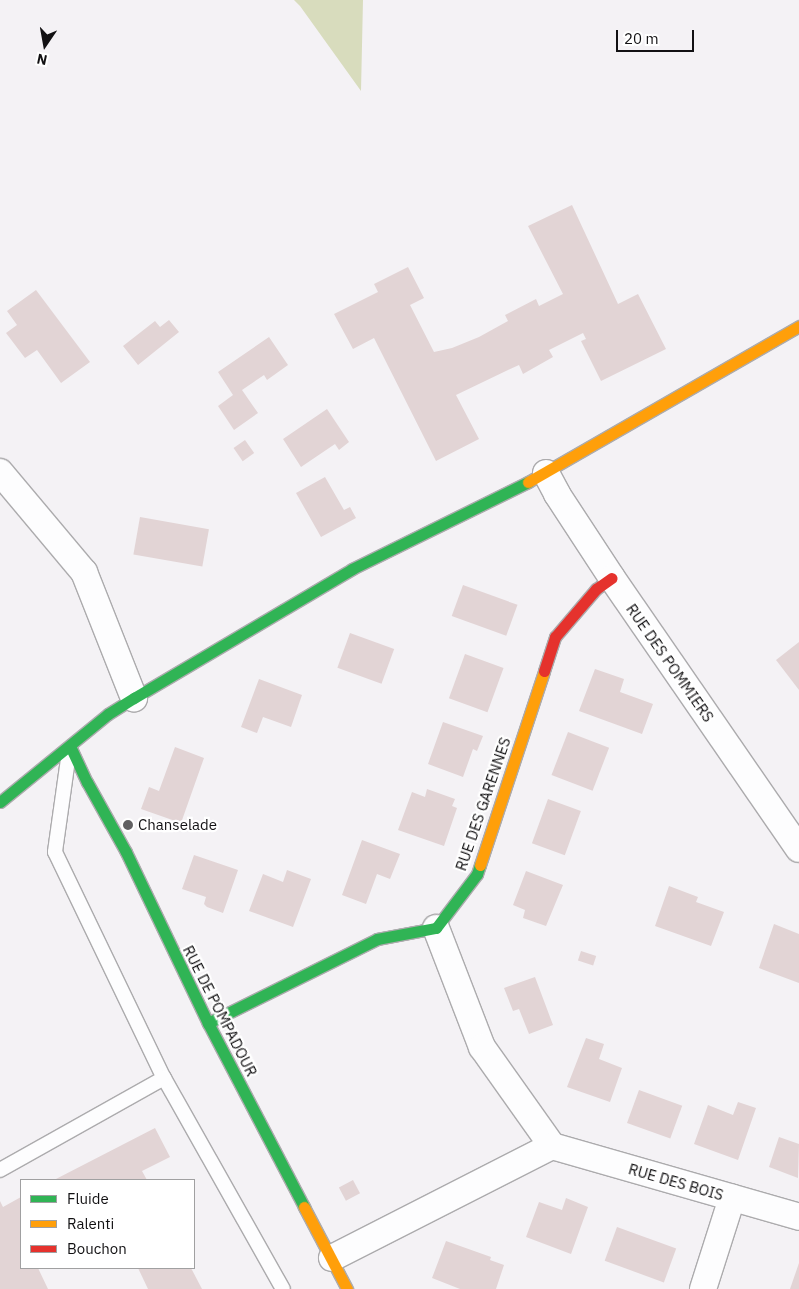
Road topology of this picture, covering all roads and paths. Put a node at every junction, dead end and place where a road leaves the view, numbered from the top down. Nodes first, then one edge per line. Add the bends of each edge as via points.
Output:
1 (799, 326) edge
2 (0, 472) edge
3 (546, 473) junction
4 (612, 578) junction
5 (134, 698) junction
6 (70, 746) junction
7 (0, 802) edge
8 (799, 850) edge
9 (436, 928) junction
10 (208, 1023) junction
11 (164, 1078) junction
12 (552, 1146) junction
13 (0, 1170) edge
14 (732, 1198) junction
15 (799, 1217) edge
16 (332, 1258) junction
17 (283, 1289) edge
18 (347, 1289) edge
19 (703, 1289) edge

1 - 3 street
2 - 5 street via 84,572
3 - 4 street, RUE DES POMMIERS
3 - 5 street via 352,569
4 - 8 street, RUE DES POMMIERS
4 - 9 street, RUE DES GARENNES via 596,589 556,637 477,874
5 - 6 street via 108,714
6 - 7 street
6 - 10 street, RUE DE POMPADOUR via 86,782 126,852
6 - 11 lane via 55,852
9 - 10 street via 377,939
9 - 12 street via 482,1047
10 - 16 street, RUE DE POMPADOUR
11 - 13 lane
11 - 17 lane
12 - 14 street, RUE DES BOIS
12 - 16 street
14 - 15 street, RUE DES BOIS
14 - 19 street
16 - 18 street, RUE DE POMPADOUR

